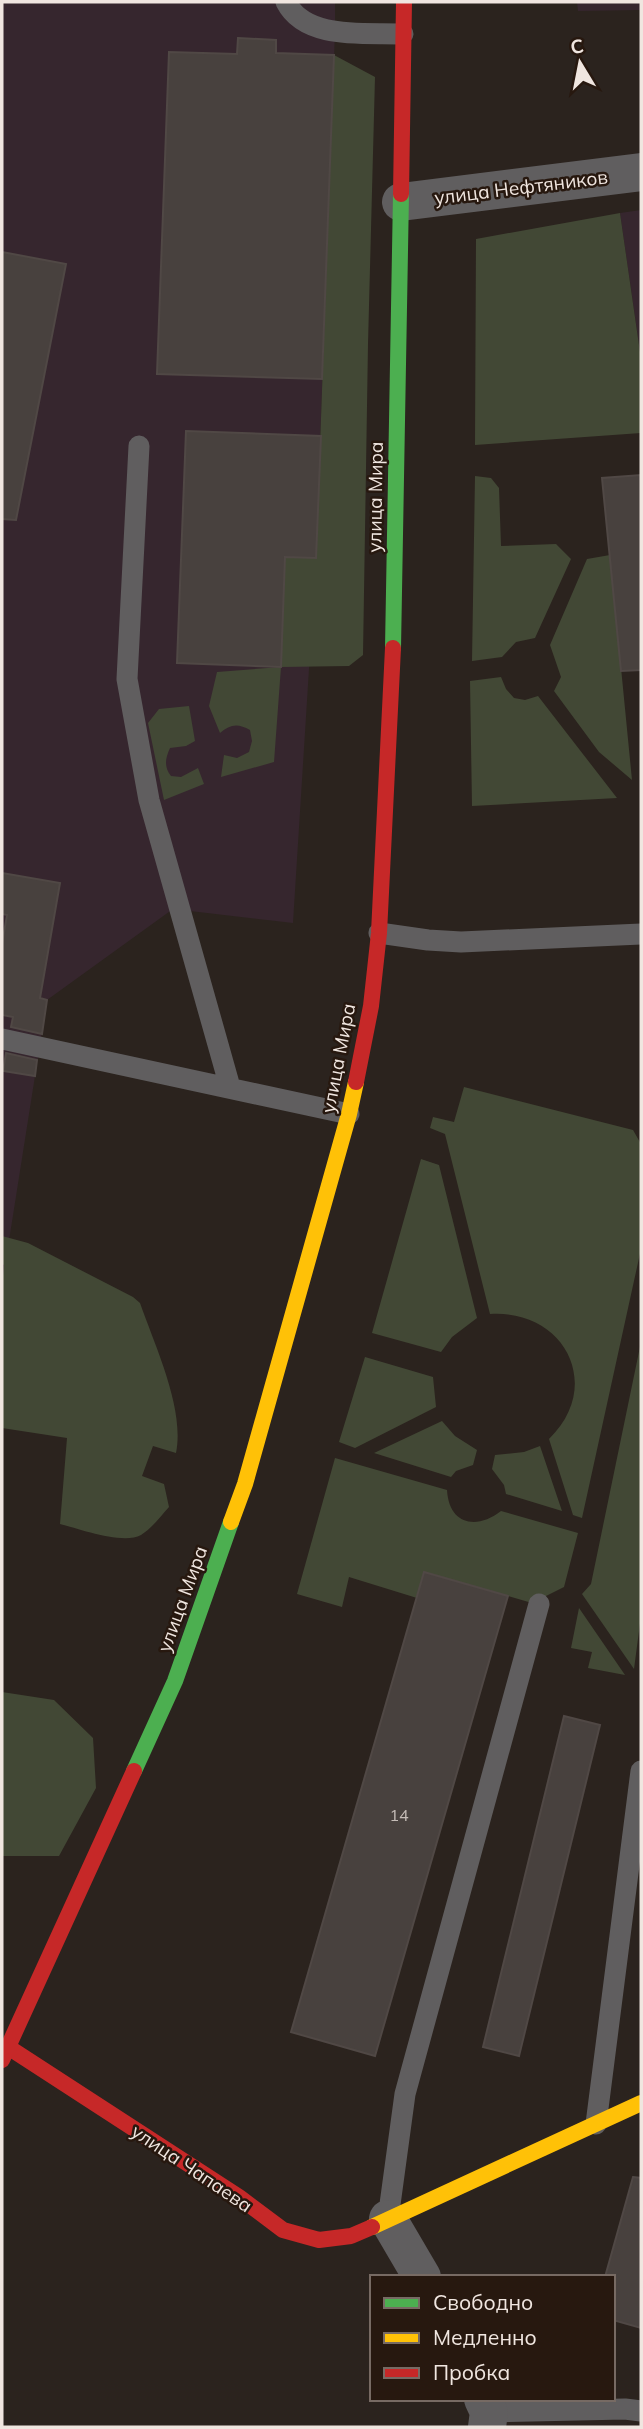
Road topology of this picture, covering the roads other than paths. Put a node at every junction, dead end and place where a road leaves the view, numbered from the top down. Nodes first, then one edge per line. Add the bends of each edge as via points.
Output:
1 (286, 2) edge
2 (404, 2) edge
3 (403, 34) junction
4 (641, 172) edge
5 (401, 202) junction
6 (139, 446) dead end
7 (379, 933) junction
8 (641, 934) edge
9 (2, 1038) edge
10 (230, 1087) junction
11 (349, 1114) junction
12 (539, 1604) dead end
13 (641, 1771) edge
14 (5, 2053) edge
15 (641, 2103) edge
16 (596, 2124) junction
17 (388, 2219) junction
18 (421, 2275) edge
19 (641, 2411) edge
20 (489, 2416) edge

1 - 3 lane via 317,28
2 - 3 main road, улица Мира
3 - 5 main road, улица Мира
4 - 5 street, улица Нефтяников
5 - 7 main road, улица Мира via 393,671
6 - 10 lane via 127,679 149,800
7 - 8 lane via 461,942
7 - 11 main road, улица Мира via 371,1006
9 - 10 lane
10 - 11 lane
11 - 14 main road, улица Мира via 245,1484 175,1681
12 - 17 lane via 405,2094
13 - 16 lane
14 - 17 main road, улица Чапаева via 239,2197 283,2231 319,2240 351,2236
15 - 16 main road, улица Чапаева
16 - 17 main road, улица Чапаева
17 - 18 street
19 - 20 lane

